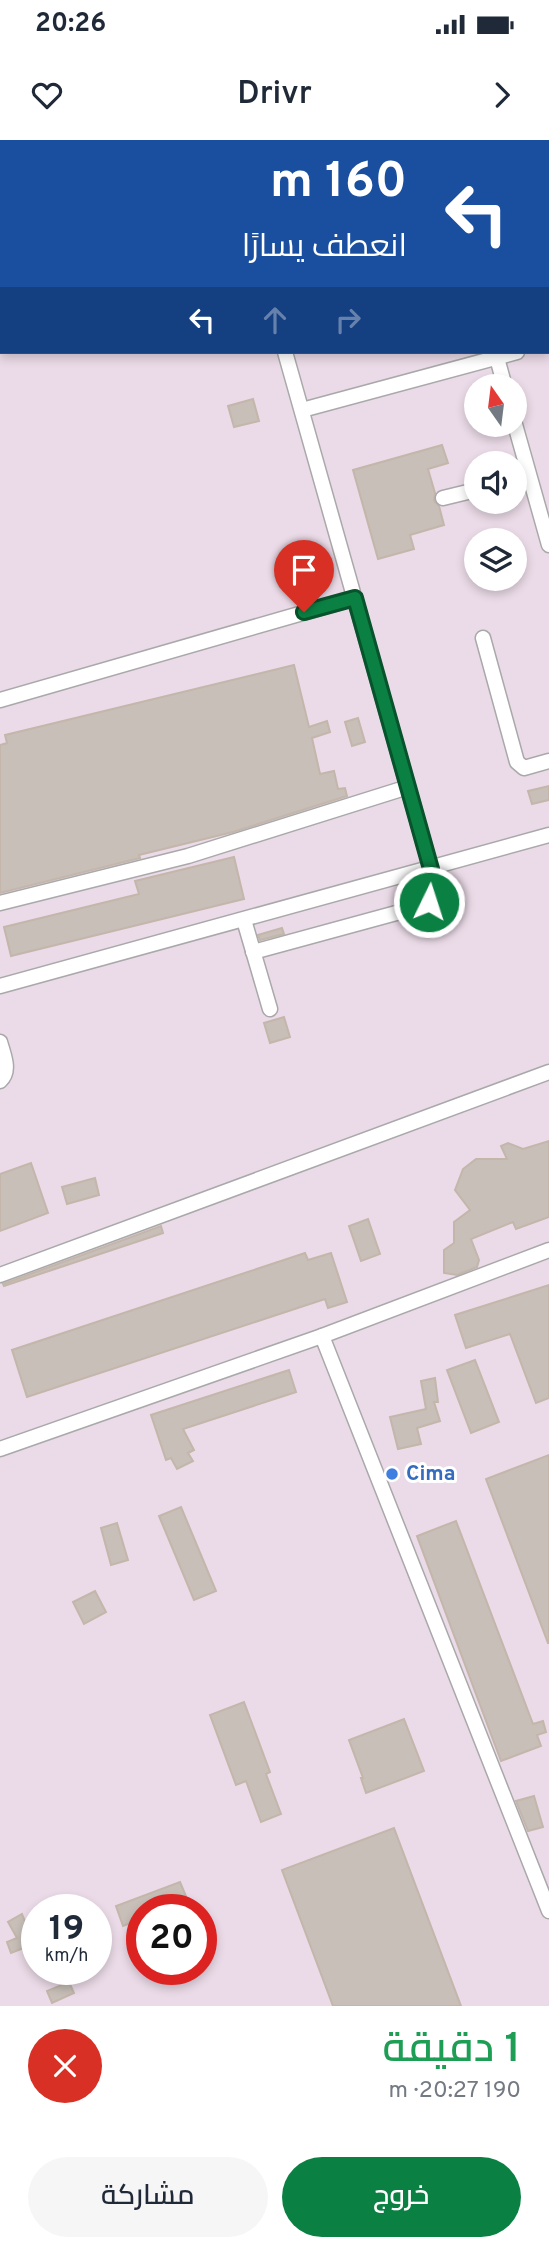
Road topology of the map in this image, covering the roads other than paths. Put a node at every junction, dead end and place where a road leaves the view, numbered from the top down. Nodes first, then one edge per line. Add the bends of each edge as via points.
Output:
1 (286, 354) edge
2 (510, 354) edge
3 (497, 358) junction
4 (501, 374) edge
5 (302, 410) junction
6 (519, 438) edge
7 (530, 476) junction
8 (527, 477) edge
9 (464, 493) edge
10 (443, 498) dead end
11 (549, 545) edge
12 (355, 598) junction
13 (483, 638) dead end
14 (0, 699) edge
15 (549, 761) edge
16 (408, 787) junction
17 (549, 835) edge
18 (431, 869) junction
19 (0, 903) edge
20 (244, 920) junction
21 (253, 952) junction
22 (0, 986) edge
23 (270, 1009) dead end
24 (0, 1042) edge
25 (549, 1072) edge
26 (0, 1082) edge
27 (549, 1250) edge
28 (0, 1275) edge
29 (322, 1336) junction
30 (0, 1449) edge
31 (549, 1911) edge

1 - 5 street
2 - 3 street
3 - 4 street
3 - 5 street
5 - 12 street
6 - 7 street
7 - 8 street
7 - 11 street
9 - 10 street
12 - 14 street
12 - 16 street
13 - 15 street via 517,762 524,768
16 - 18 street
16 - 19 street via 188,856
17 - 18 street
18 - 20 street
18 - 21 street via 429,902
20 - 21 street
20 - 22 street
21 - 23 street
24 - 26 street via 6,1063
25 - 28 street
27 - 29 street
29 - 30 street
29 - 31 street

